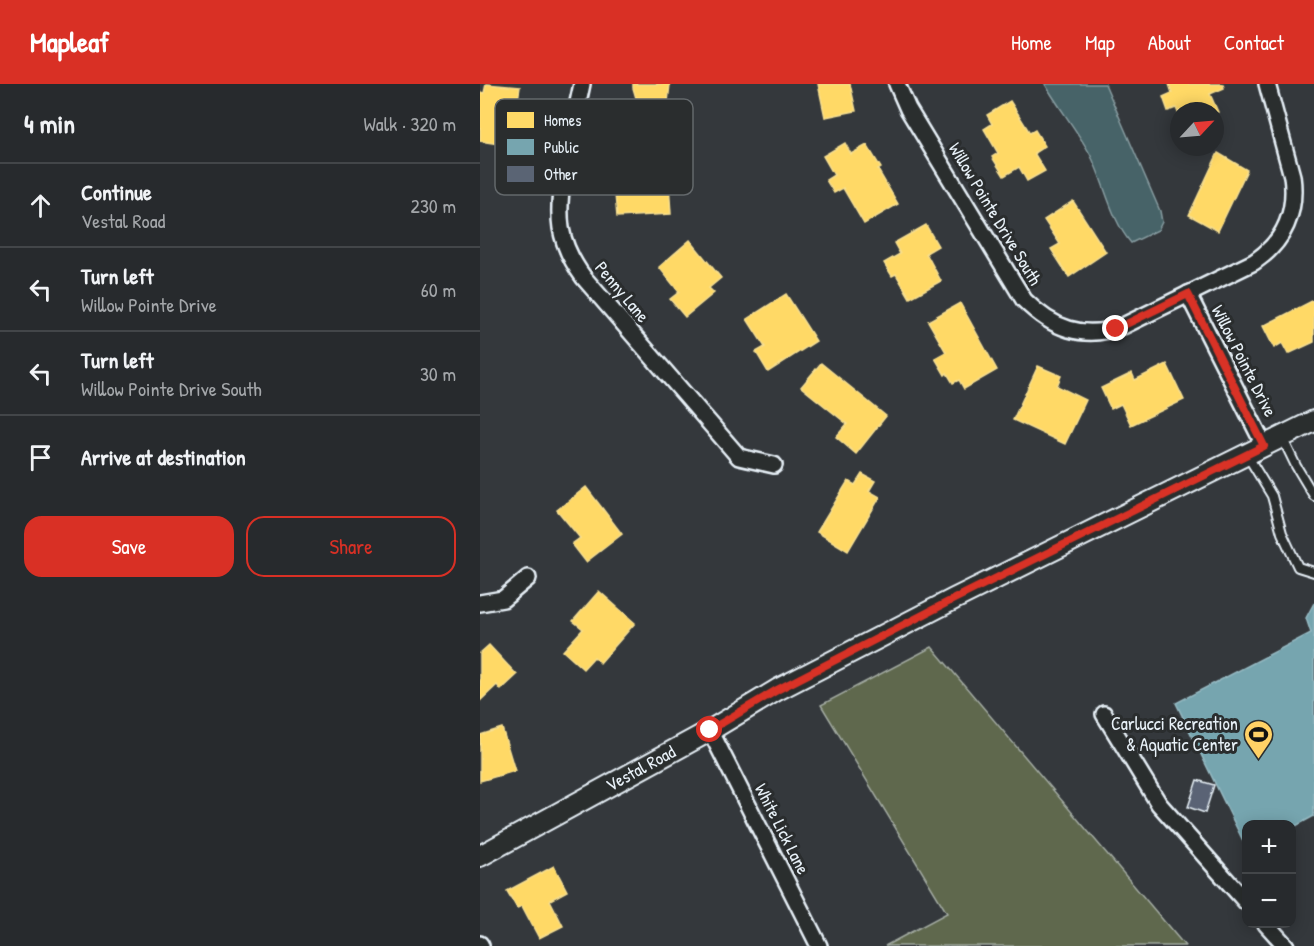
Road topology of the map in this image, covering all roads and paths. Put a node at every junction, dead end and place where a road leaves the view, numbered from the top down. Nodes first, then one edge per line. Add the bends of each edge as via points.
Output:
1 (582, 84) edge
2 (897, 84) edge
3 (1267, 84) edge
4 (579, 99) edge
5 (560, 195) edge
6 (1188, 294) junction
7 (1314, 422) edge
8 (1282, 437) junction
9 (1264, 446) junction
10 (1246, 454) junction
11 (774, 465) dead end
12 (1314, 496) edge
13 (1314, 572) edge
14 (528, 578) dead end
15 (480, 603) edge
16 (1104, 714) dead end
17 (710, 730) junction
18 (480, 856) edge
19 (1242, 897) edge
20 (1270, 928) edge
21 (819, 946) edge
22 (1286, 946) edge

1 - 4 street, Penny Lane
2 - 6 street, Willow Pointe Drive South via 908,109 1024,300 1040,315 1058,326 1101,332 1123,326
3 - 6 street, Willow Pointe Drive South via 1292,176 1293,210 1279,240 1265,254
5 - 11 street, Penny Lane via 561,228 573,263 584,278 739,457
6 - 9 street, Willow Pointe Drive
7 - 8 street, Vestal Road
8 - 9 street, Vestal Road
8 - 12 lane
9 - 10 street, Vestal Road
10 - 13 lane via 1272,495 1282,533 1298,567
10 - 17 street, Vestal Road via 787,685
14 - 15 street via 503,599
16 - 19 street via 1159,804
17 - 18 street, Vestal Road
17 - 21 street, White Lick Lane
20 - 22 street

